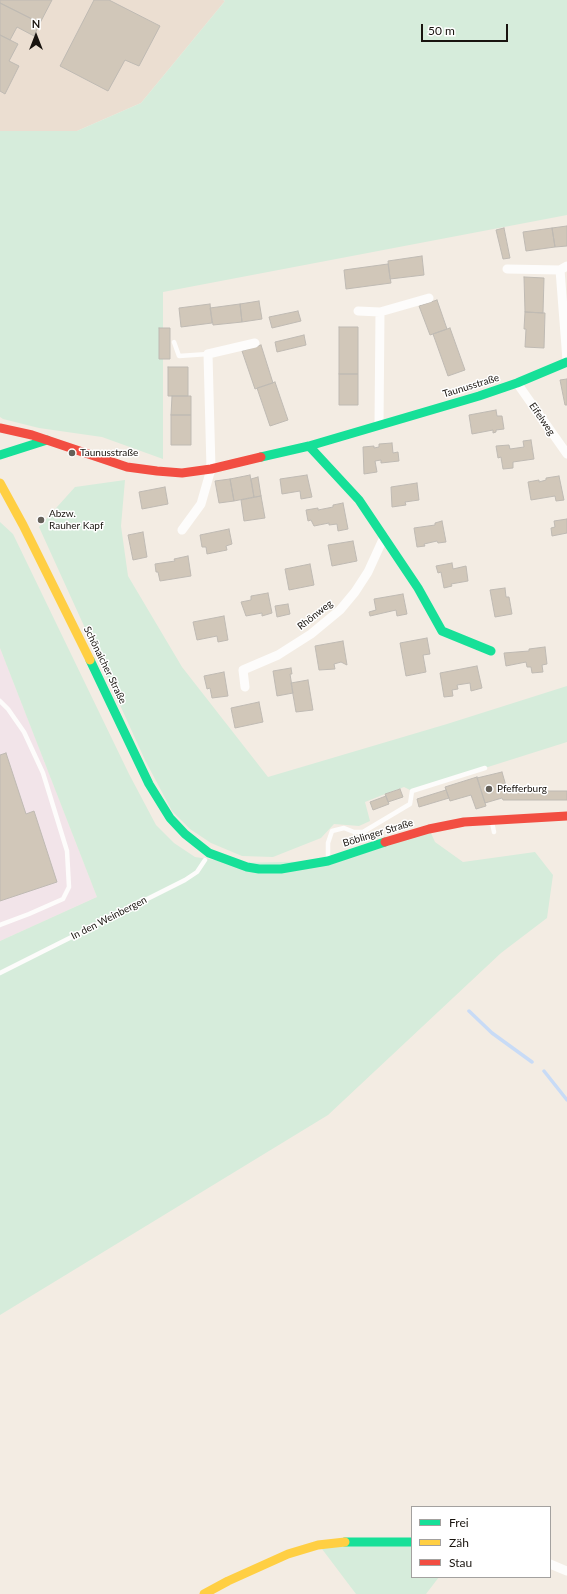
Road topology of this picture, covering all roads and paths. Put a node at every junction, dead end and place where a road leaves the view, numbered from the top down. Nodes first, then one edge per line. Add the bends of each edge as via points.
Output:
1 (563, 268) edge
2 (507, 269) dead end
3 (429, 298) dead end
4 (358, 311) dead end
5 (380, 312) junction
6 (174, 342) dead end
7 (255, 343) dead end
8 (208, 354) junction
9 (567, 361) edge
10 (517, 383) junction
11 (379, 425) junction
12 (0, 428) edge
13 (47, 440) junction
14 (309, 446) junction
15 (567, 454) edge
16 (0, 455) edge
17 (211, 469) junction
18 (0, 483) edge
19 (0, 502) edge
20 (15, 510) junction
21 (182, 530) dead end
22 (384, 536) junction
23 (491, 651) dead end
24 (245, 687) dead end
25 (0, 701) edge
26 (485, 768) dead end
27 (567, 816) edge
28 (492, 820) junction
29 (494, 832) dead end
30 (201, 848) joint
31 (207, 856) junction
32 (328, 861) junction
33 (0, 925) edge
34 (0, 973) edge
35 (411, 1542) edge
36 (551, 1564) edge
37 (567, 1571) edge
38 (204, 1594) edge

1 - 2 street, Taunusstraße
1 - 9 street, Taunusstraße
3 - 5 street
4 - 5 street
5 - 11 street
6 - 8 lane via 179,356
7 - 8 street
8 - 17 street
9 - 10 street, Taunusstraße
10 - 11 street, Taunusstraße
10 - 15 street, Eifelweg
11 - 14 street, Taunusstraße
12 - 13 street, Taunusstraße
13 - 16 street
13 - 17 street, Taunusstraße via 127,467 182,473
14 - 17 street, Taunusstraße
14 - 22 street via 359,500
17 - 21 street via 201,504
18 - 20 street, Schönaicher Straße
19 - 20 street
20 - 30 street, Schönaicher Straße via 149,784 170,818
22 - 23 street via 442,631
22 - 24 street, Rhönweg via 368,572 356,592 340,610 311,634 278,654 242,670
25 - 33 lane via 24,732 43,773 67,851 69,887 63,899
26 - 32 lane via 412,792 410,804 363,832 344,828 332,831 328,843
27 - 28 street, Böblinger Straße
28 - 29 lane
28 - 32 street, Böblinger Straße via 429,829
30 - 31 street, Böblinger Straße
31 - 32 street, Böblinger Straße via 259,869 281,869
31 - 34 lane, In den Weinbergen via 197,872 185,880
35 - 38 street via 344,1542 318,1545 288,1554
36 - 37 street

